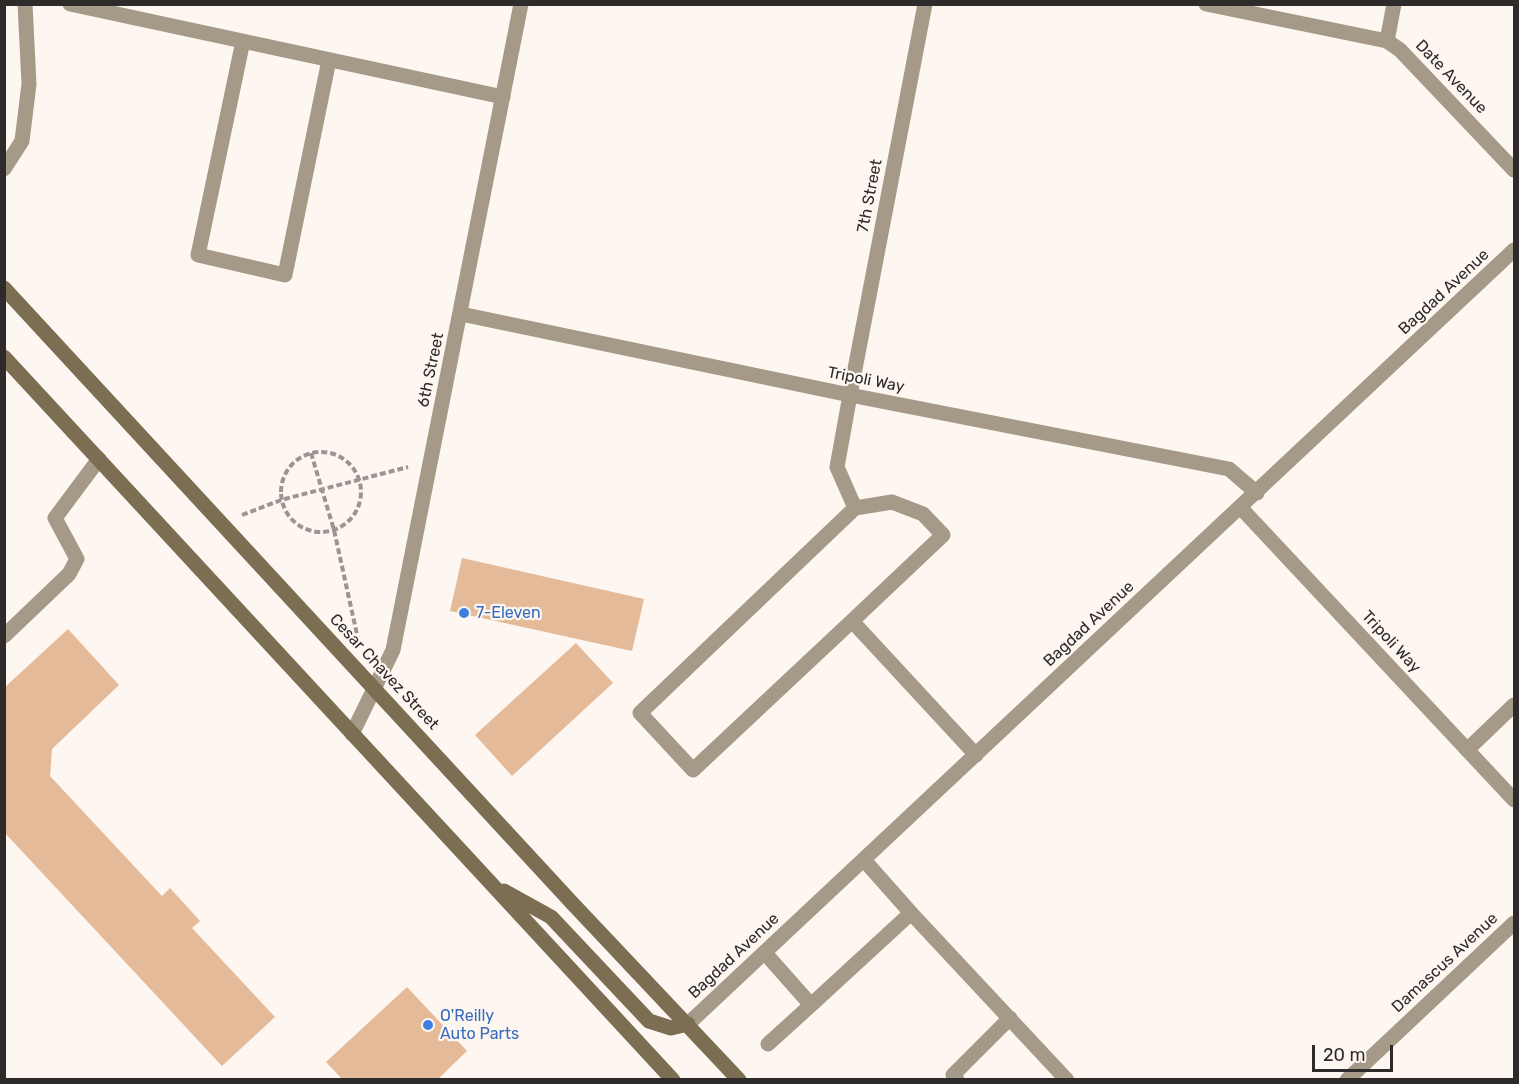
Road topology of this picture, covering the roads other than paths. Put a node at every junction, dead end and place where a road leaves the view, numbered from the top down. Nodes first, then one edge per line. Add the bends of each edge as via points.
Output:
1 (25, 4) edge
2 (70, 4) edge
3 (521, 4) edge
4 (925, 4) edge
5 (1206, 4) edge
6 (1394, 4) edge
7 (1387, 40) junction
8 (243, 41) junction
9 (329, 60) junction
10 (503, 97) junction
11 (4, 169) edge
12 (1515, 170) edge
13 (1515, 250) edge
14 (4, 288) edge
15 (461, 314) junction
16 (4, 357) edge
17 (850, 395) junction
18 (99, 459) junction
19 (1257, 493) junction
20 (855, 508) junction
21 (1241, 508) junction
22 (852, 621) junction
23 (4, 636) edge
24 (374, 688) junction
25 (1515, 705) edge
26 (352, 734) junction
27 (1467, 750) junction
28 (976, 755) junction
29 (1515, 800) edge
30 (864, 860) junction
31 (491, 884) junction
32 (911, 913) junction
33 (1515, 923) edge
34 (765, 952) junction
35 (811, 1005) junction
36 (1010, 1018) junction
37 (688, 1024) junction
38 (768, 1044) dead end
39 (673, 1080) edge
40 (739, 1080) edge
41 (957, 1080) edge
42 (1067, 1080) edge
43 (1347, 1080) edge

1 - 11 street via 29,84 22,141
2 - 8 street
3 - 10 street, 6th Street
4 - 17 street, 7th Street
5 - 7 street
6 - 7 street
7 - 12 street, Date Avenue
8 - 9 street
8 - 9 street via 198,255 285,275
9 - 10 street
10 - 15 street, 6th Street
13 - 19 street, Bagdad Avenue
14 - 24 main road, Cesar Chavez Street
15 - 17 street, Tripoli Way
15 - 24 street, 6th Street via 393,650
16 - 18 main road
17 - 19 street, Tripoli Way via 1228,469
17 - 20 street, 7th Street via 837,466
18 - 23 street via 55,518 77,558 69,574
18 - 26 main road
19 - 21 street, Bagdad Avenue
20 - 22 street via 892,502 922,514 943,535
20 - 22 street via 640,712 693,770
21 - 27 street, Tripoli Way
21 - 28 street, Bagdad Avenue
22 - 28 street
24 - 26 street, 6th Street
24 - 37 main road, Cesar Chavez Street
25 - 27 street
26 - 31 main road
27 - 29 street, Tripoli Way
28 - 30 street, Bagdad Avenue
30 - 32 street
30 - 34 street, Bagdad Avenue
31 - 37 main road via 551,917 649,1021 671,1028
31 - 39 main road
32 - 35 street
32 - 36 street
33 - 43 street, Damascus Avenue
34 - 35 street
34 - 37 street, Bagdad Avenue
35 - 38 street
36 - 41 street via 953,1075
36 - 42 street
37 - 40 main road, Cesar Chavez Street

